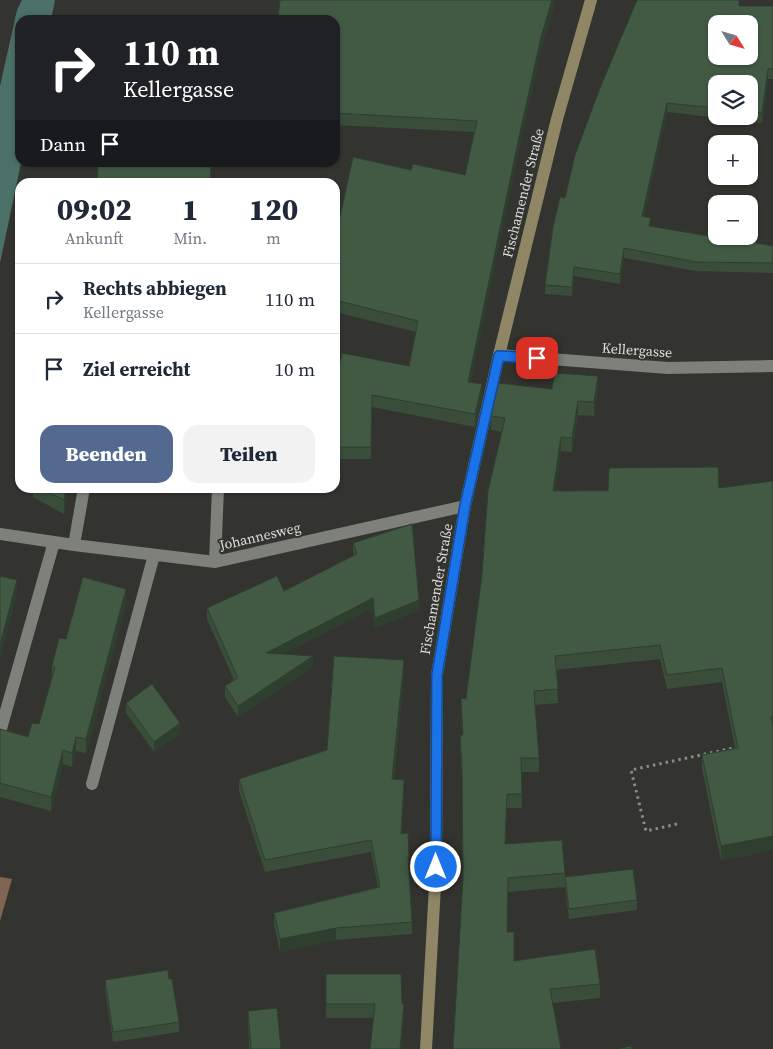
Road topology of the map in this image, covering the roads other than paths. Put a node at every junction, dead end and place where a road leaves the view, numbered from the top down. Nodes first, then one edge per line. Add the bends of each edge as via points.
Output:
1 (591, 0) edge
2 (499, 356) junction
3 (773, 366) edge
4 (83, 493) edge
5 (218, 493) edge
6 (465, 506) junction
7 (0, 534) edge
8 (54, 542) junction
9 (74, 545) junction
10 (154, 555) junction
11 (215, 562) junction
12 (0, 732) edge
13 (92, 784) dead end
14 (426, 1049) edge

1 - 2 main road, Fischamender Straße via 557,119
2 - 3 street, Kellergasse via 668,368
2 - 6 main road, Fischamender Straße
4 - 9 street
5 - 11 street
6 - 11 street, Johannesweg
6 - 14 main road, Fischamender Straße via 437,675 436,867
7 - 8 street, Johannesweg
8 - 9 street, Johannesweg
8 - 12 street
9 - 10 street, Johannesweg
10 - 11 street, Johannesweg
10 - 13 street

